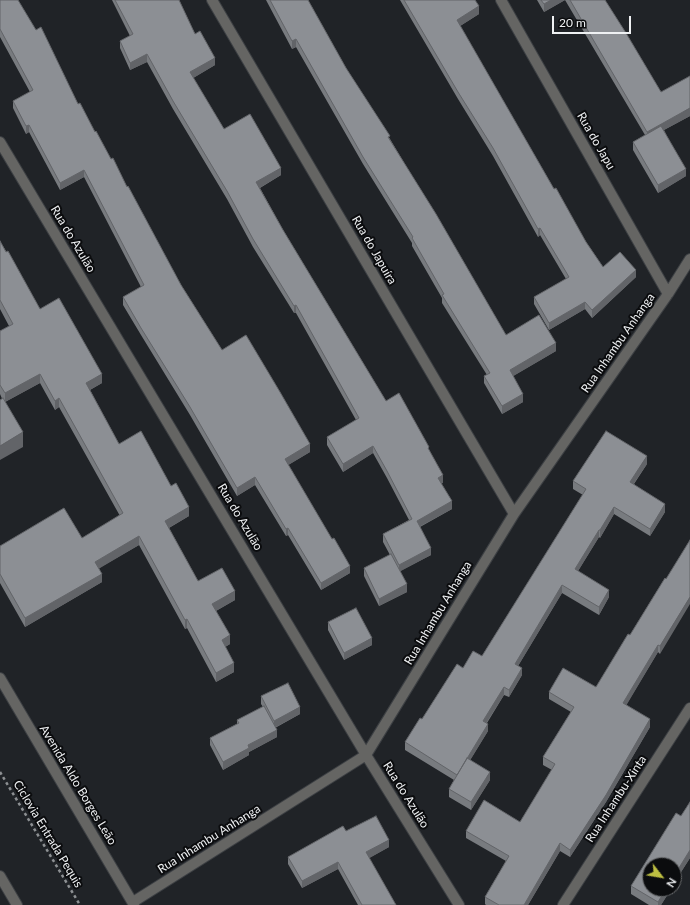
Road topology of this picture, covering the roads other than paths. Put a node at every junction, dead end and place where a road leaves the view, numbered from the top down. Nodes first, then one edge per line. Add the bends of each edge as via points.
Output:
1 (212, 0) edge
2 (501, 0) edge
3 (0, 142) edge
4 (690, 259) edge
5 (668, 294) junction
6 (514, 514) junction
7 (0, 678) edge
8 (690, 708) edge
9 (366, 755) junction
10 (0, 876) edge
11 (134, 904) edge
12 (17, 905) edge
13 (459, 905) edge
14 (563, 905) edge

1 - 6 street, Rua do Japuíra
2 - 5 street, Rua do Japu
3 - 9 street, Rua do Azulão
4 - 5 street, Rua Inhambu Anhanga
5 - 6 street, Rua Inhambu Anhanga
6 - 9 street, Rua Inhambu Anhanga
7 - 11 street, Avenida Aldo Borges Leão
8 - 14 street, Rua Inhambu-Xinta
9 - 11 street, Rua Inhambu Anhanga
9 - 13 street, Rua do Azulão
10 - 12 street

